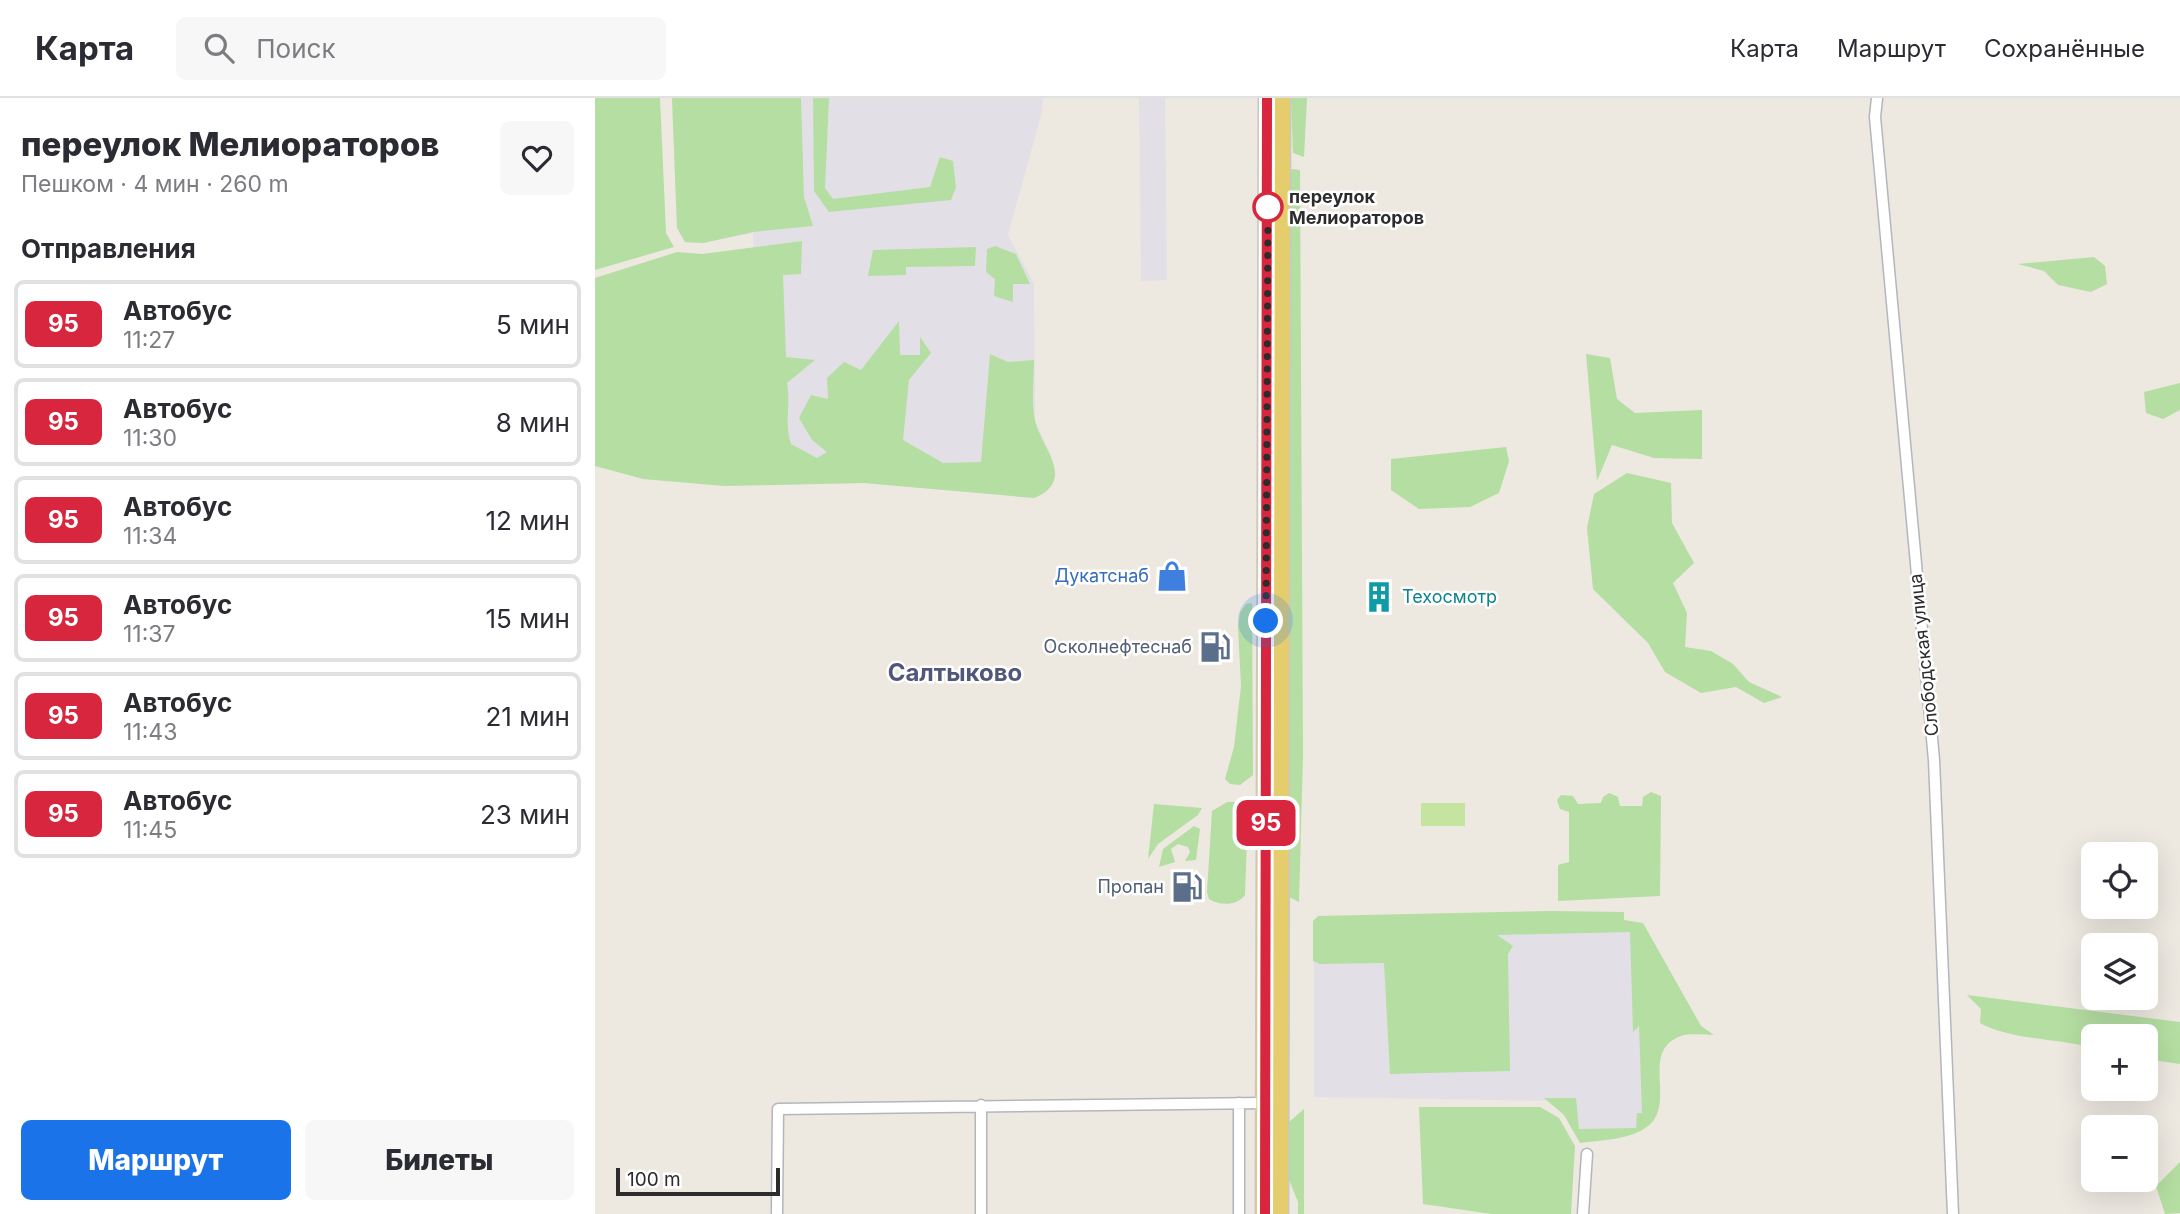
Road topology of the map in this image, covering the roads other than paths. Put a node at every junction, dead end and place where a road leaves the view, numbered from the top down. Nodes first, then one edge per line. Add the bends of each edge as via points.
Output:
1 (1267, 98) edge
2 (1282, 98) edge
3 (1877, 98) edge
4 (1239, 1103) junction
5 (1265, 1103) junction
6 (981, 1105) junction
7 (1587, 1154) dead end
8 (777, 1214) edge
9 (981, 1214) edge
10 (1239, 1214) edge
11 (1265, 1214) edge
12 (1280, 1214) edge
13 (1583, 1214) edge
14 (1953, 1214) edge

1 - 5 main road
2 - 12 main road
3 - 14 street, Слободская улица via 1875,117 1934,760
4 - 5 street
4 - 6 street
4 - 10 street
5 - 11 main road
6 - 8 street via 778,1109
6 - 9 street
7 - 13 street

